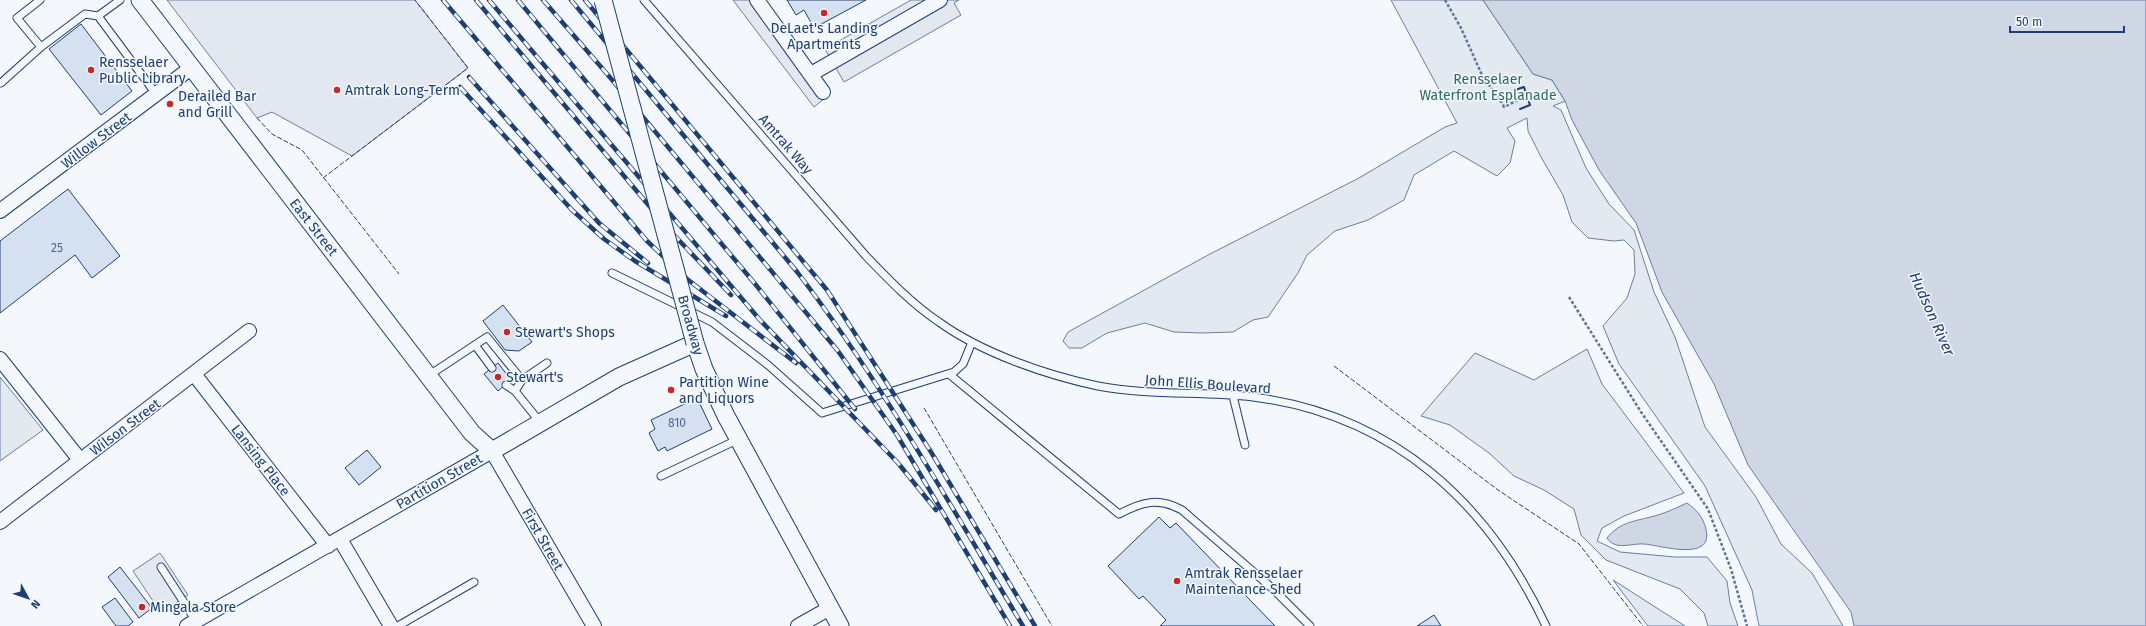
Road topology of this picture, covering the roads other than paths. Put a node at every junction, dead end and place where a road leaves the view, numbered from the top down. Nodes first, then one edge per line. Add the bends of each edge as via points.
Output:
1 (40, 0) edge
2 (120, 0) edge
3 (140, 0) edge
4 (603, 0) edge
5 (644, 0) edge
6 (757, 0) edge
7 (940, 0) edge
8 (98, 16) junction
9 (41, 47) junction
10 (191, 68) junction
11 (811, 74) junction
12 (1, 83) dead end
13 (824, 92) dead end
14 (156, 94) junction
15 (0, 211) edge
16 (612, 273) dead end
17 (912, 301) joint
18 (249, 332) dead end
19 (695, 342) junction
20 (972, 342) junction
21 (475, 345) junction
22 (0, 359) edge
23 (547, 363) dead end
24 (492, 368) dead end
25 (194, 374) junction
26 (949, 374) junction
27 (428, 376) junction
28 (522, 380) junction
29 (506, 385) dead end
30 (515, 391) junction
31 (1233, 396) junction
32 (540, 422) junction
33 (740, 439) junction
34 (1245, 445) dead end
35 (492, 451) junction
36 (80, 460) junction
37 (661, 476) dead end
38 (0, 522) edge
39 (340, 539) junction
40 (328, 546) junction
41 (161, 567) dead end
42 (474, 582) dead end
43 (830, 608) junction
44 (192, 624) edge
45 (391, 626) edge
46 (398, 626) edge
47 (594, 626) edge
48 (798, 626) edge
49 (840, 626) edge
50 (1310, 626) edge
51 (1546, 626) edge

1 - 9 lane via 17,18
2 - 8 lane
3 - 10 street, East Street
4 - 19 street, Broadway, bridge
5 - 17 lane, Amtrak Way via 850,238
6 - 11 street
7 - 11 street
8 - 9 lane via 85,14
8 - 14 lane
9 - 12 lane
10 - 14 street, Willow Street
10 - 27 street, East Street
11 - 13 street
14 - 15 street, Willow Street
16 - 26 lane via 712,322 768,365 822,413
17 - 20 lane, John Ellis Boulevard via 939,322
18 - 25 street, Wilson Street
19 - 32 street, Partition Street via 619,377
19 - 33 street, Broadway via 714,392
20 - 26 lane via 963,364
20 - 31 lane, John Ellis Boulevard via 1027,365 1097,386 1166,394
21 - 24 lane
21 - 27 lane
21 - 28 lane via 487,337
22 - 36 street
23 - 28 lane
25 - 36 street, Wilson Street
25 - 40 street, Lansing Place
26 - 50 lane via 1119,514 1139,504 1149,503 1167,503 1182,510 1272,588
27 - 35 street, East Street via 472,433
28 - 30 lane
29 - 30 lane
30 - 32 lane
31 - 34 lane
31 - 51 lane, John Ellis Boulevard via 1280,402 1326,414 1377,436 1427,468 1459,496 1490,531 1519,574
32 - 35 street, Partition Street
33 - 37 lane
33 - 43 street, Broadway
35 - 39 street, Partition Street
35 - 47 street, First Street
36 - 38 street, Wilson Street
39 - 40 street, Partition Street
39 - 45 street
40 - 44 street, Partition Street
41 - 44 lane
42 - 46 lane
43 - 48 street
43 - 49 street, Broadway

